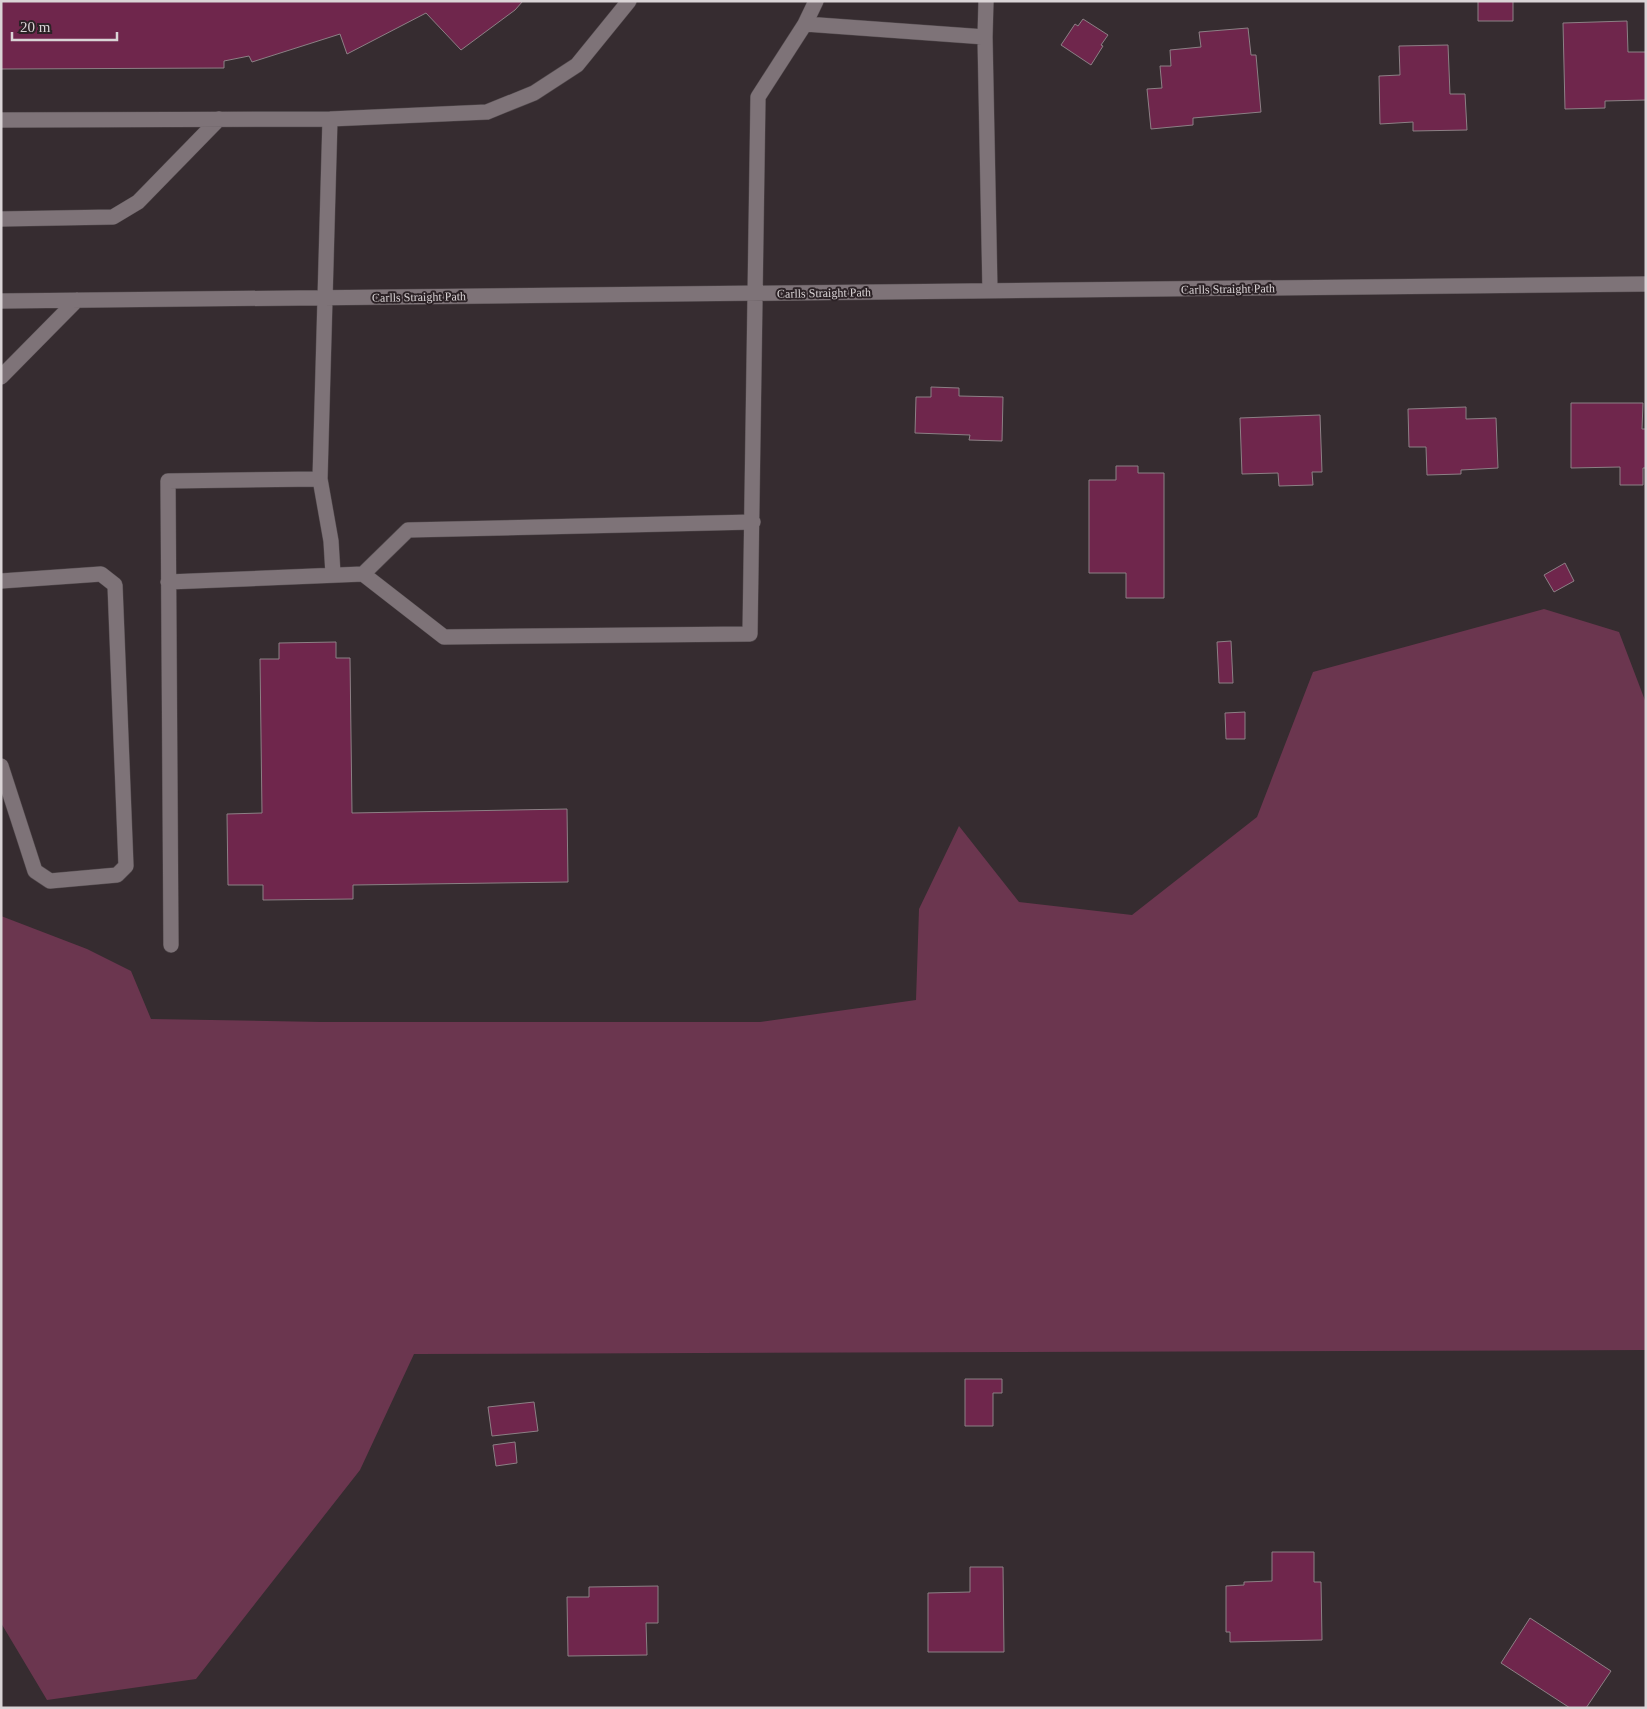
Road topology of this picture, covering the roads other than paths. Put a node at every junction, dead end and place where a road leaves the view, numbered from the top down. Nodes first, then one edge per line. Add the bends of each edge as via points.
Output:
1 (629, 1) edge
2 (816, 1) edge
3 (986, 1) edge
4 (805, 24) junction
5 (985, 37) junction
6 (219, 119) junction
7 (330, 119) junction
8 (1, 120) edge
9 (1, 219) edge
10 (1646, 284) edge
11 (990, 291) junction
12 (755, 294) junction
13 (327, 298) junction
14 (77, 300) junction
15 (1, 301) edge
16 (1, 377) edge
17 (320, 480) junction
18 (753, 522) junction
19 (333, 574) junction
20 (363, 574) junction
21 (1, 581) edge
22 (168, 582) junction
23 (1, 766) edge
24 (171, 946) dead end

1 - 7 street via 577,65 534,93 487,112
2 - 4 street
3 - 5 street
4 - 5 street
4 - 12 street via 758,97
5 - 11 street
6 - 7 street
6 - 8 street
6 - 9 street via 138,202 113,217
7 - 13 street
10 - 11 street, Carlls Straight Path
11 - 12 street, Carlls Straight Path
12 - 13 street, Carlls Straight Path
12 - 18 street
13 - 14 street, Carlls Straight Path
13 - 17 street
14 - 15 street, Carlls Straight Path
14 - 16 street
17 - 19 street via 331,541
17 - 22 street via 168,481
18 - 20 street via 408,530
18 - 20 street via 750,634 444,637
19 - 20 street
19 - 22 street
21 - 23 street via 100,574 115,585 126,866 117,875 50,881 36,871
22 - 24 street

